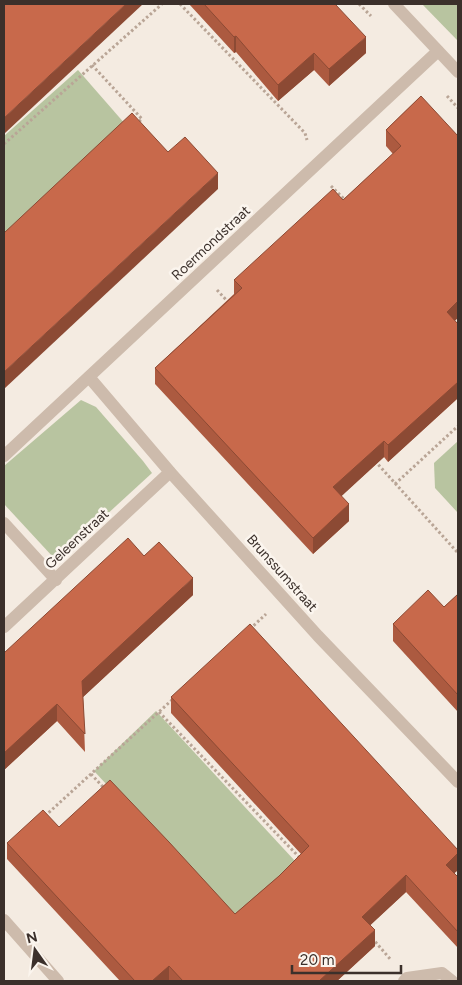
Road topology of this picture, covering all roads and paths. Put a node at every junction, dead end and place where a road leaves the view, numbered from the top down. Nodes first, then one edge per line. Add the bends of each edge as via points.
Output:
1 (162, 4) edge
2 (394, 4) edge
3 (438, 51) junction
4 (92, 65) junction
5 (458, 72) edge
6 (135, 125) edge
7 (4, 144) edge
8 (201, 273) junction
9 (236, 311) edge
10 (89, 378) junction
11 (458, 426) edge
12 (368, 455) edge
13 (4, 456) edge
14 (170, 472) junction
15 (395, 484) junction
16 (4, 523) edge
17 (458, 553) edge
18 (56, 580) junction
19 (284, 598) junction
20 (4, 627) edge
21 (243, 635) edge
22 (173, 699) edge
23 (159, 712) junction
24 (91, 774) junction
25 (458, 782) edge
26 (105, 788) edge
27 (40, 820) edge
28 (303, 861) edge
29 (4, 920) edge
30 (366, 932) edge
31 (405, 980) edge
32 (58, 981) edge
33 (452, 981) edge

1 - 4 path
2 - 3 street
3 - 5 street
3 - 8 street, Roermondstraat
4 - 6 path via 142,119
4 - 7 path
8 - 9 path
8 - 10 street, Roermondstraat
10 - 13 street, Roermondstraat
10 - 14 street, Brunssumstraat
11 - 15 path
12 - 15 path
14 - 18 street, Geleenstraat
14 - 19 street, Brunssumstraat
15 - 17 path
16 - 18 street
18 - 20 street, Geleenstraat
19 - 21 path
19 - 25 street, Brunssumstraat
22 - 23 path
23 - 24 path
23 - 28 path
24 - 26 path
24 - 27 path
29 - 32 street
30 - 31 path
31 - 33 street via 442,973

